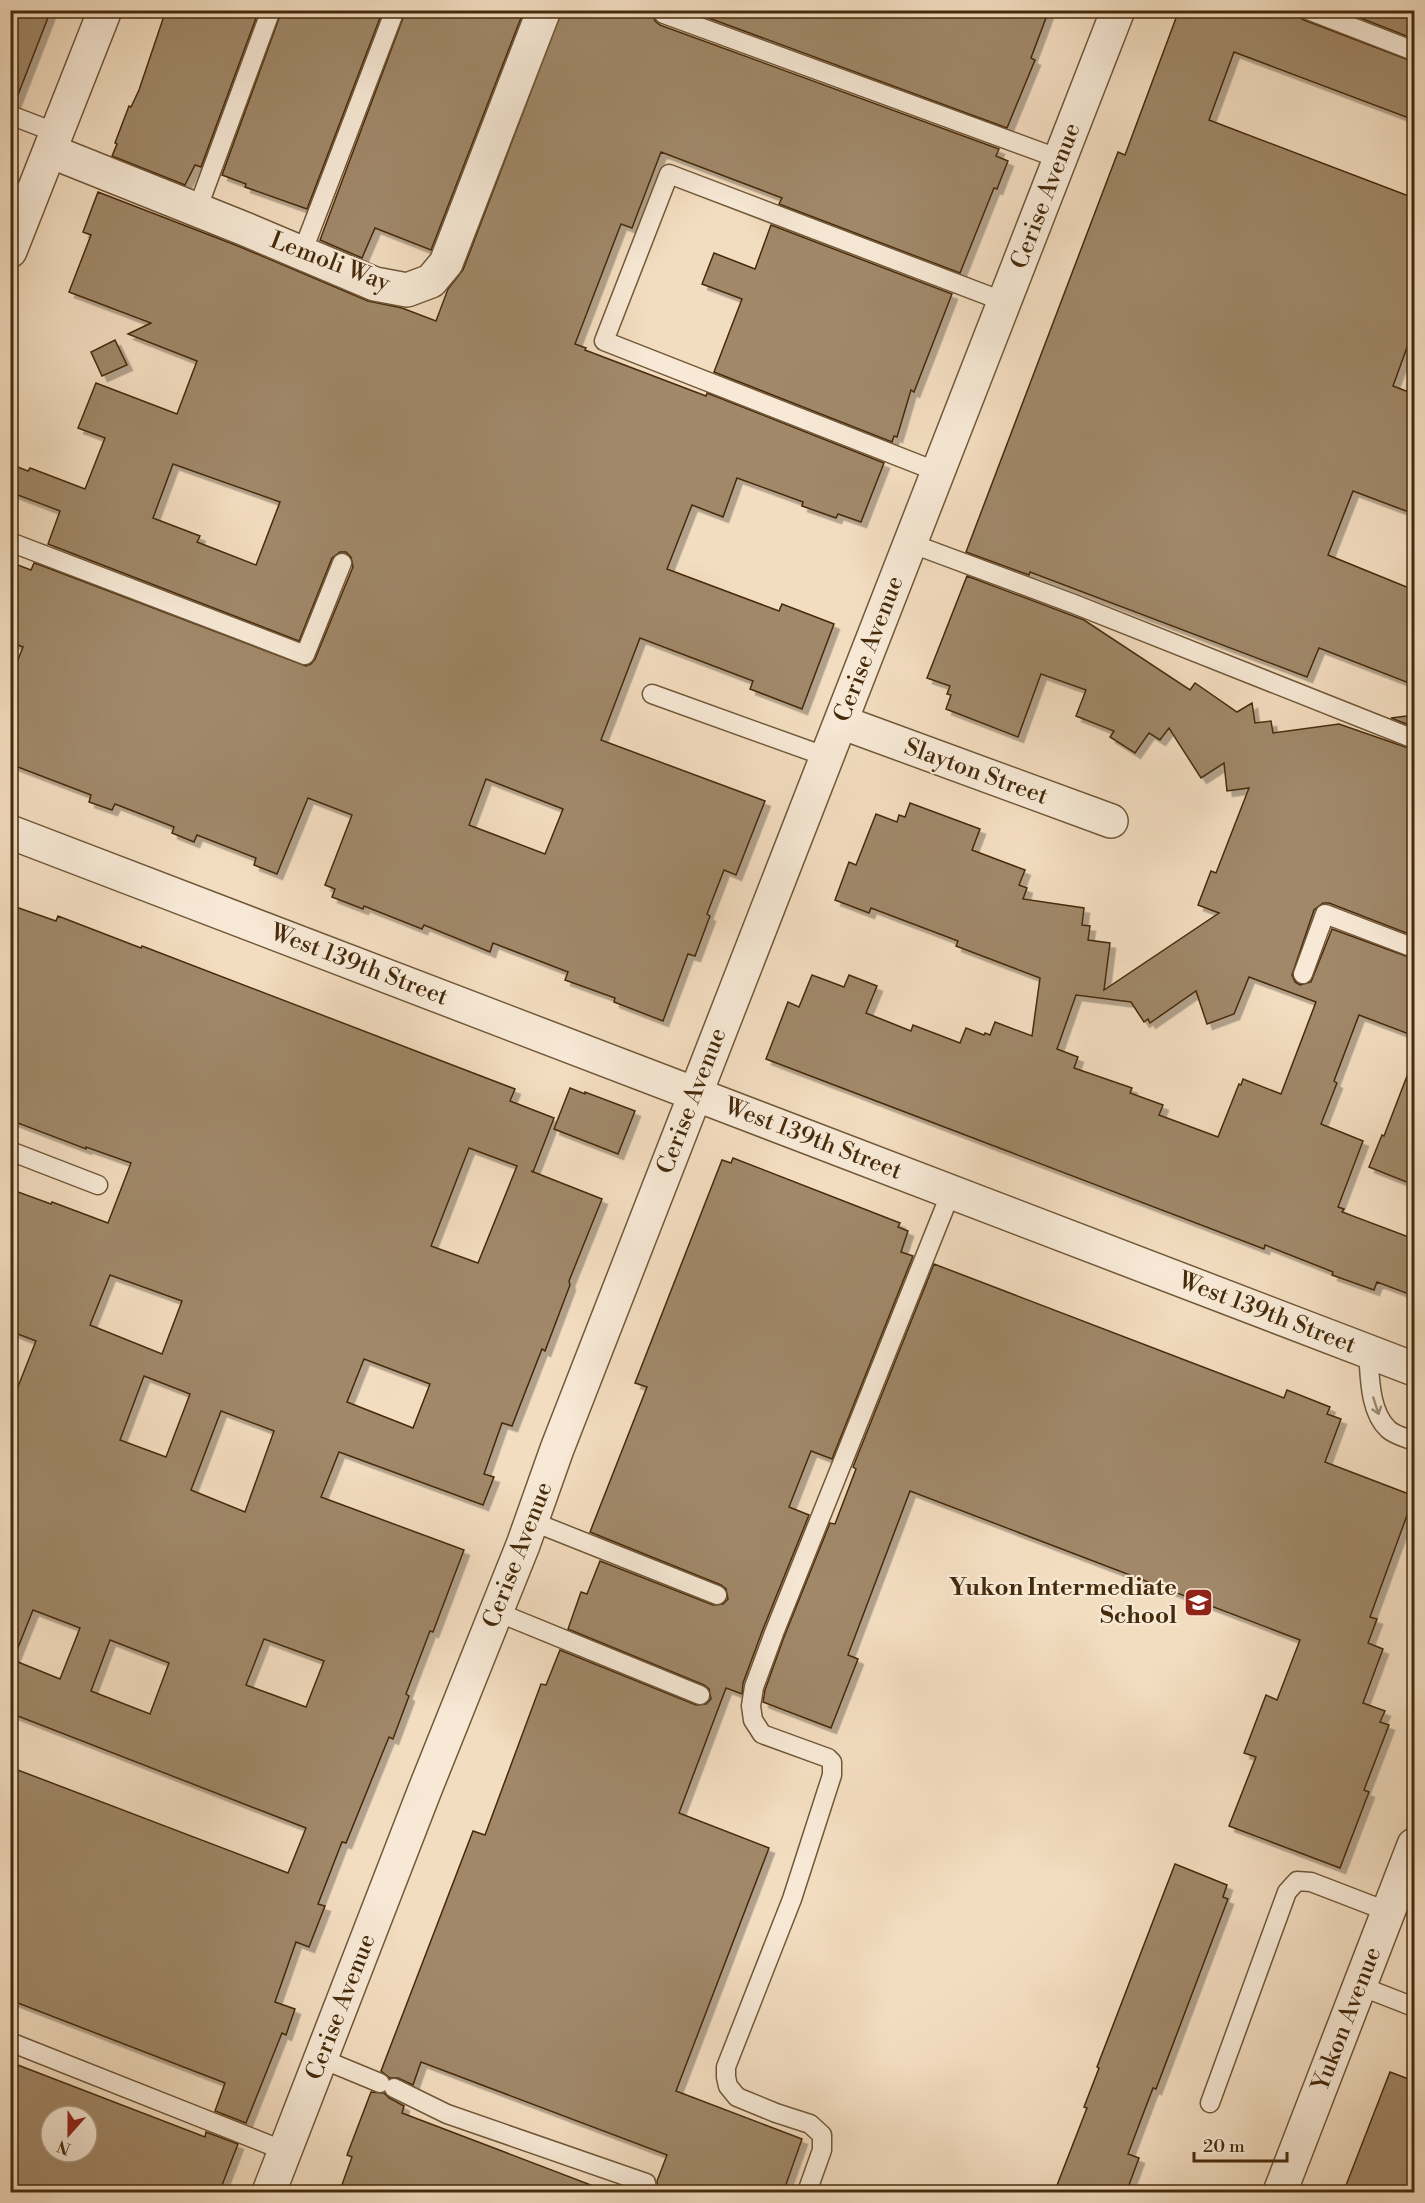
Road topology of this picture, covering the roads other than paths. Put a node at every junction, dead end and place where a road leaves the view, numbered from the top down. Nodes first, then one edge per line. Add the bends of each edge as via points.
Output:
1 (105, 10) edge
2 (271, 10) edge
3 (395, 10) edge
4 (544, 10) edge
5 (663, 10) edge
6 (1118, 10) edge
7 (1308, 10) edge
8 (1414, 51) edge
9 (10, 115) edge
10 (53, 142) junction
11 (1060, 159) junction
12 (197, 210) junction
13 (10, 251) edge
14 (302, 253) junction
15 (1005, 302) junction
16 (938, 472) junction
17 (10, 542) edge
18 (910, 543) junction
19 (342, 563) dead end
20 (652, 694) dead end
21 (841, 722) junction
22 (1414, 739) edge
23 (827, 757) junction
24 (1111, 821) dead end
25 (10, 832) edge
26 (1414, 948) edge
27 (1303, 975) dead end
28 (694, 1094) junction
29 (10, 1151) edge
30 (98, 1185) dead end
31 (951, 1192) junction
32 (1368, 1352) junction
33 (1414, 1369) edge
34 (1414, 1441) edge
35 (531, 1521) junction
36 (717, 1595) dead end
37 (496, 1612) junction
38 (700, 1695) dead end
39 (1414, 1845) edge
40 (1400, 1897) edge
41 (1360, 1986) junction
42 (1414, 2007) edge
43 (10, 2042) edge
44 (322, 2059) junction
45 (1210, 2103) dead end
46 (285, 2151) junction
47 (269, 2193) edge
48 (647, 2193) edge
49 (807, 2193) edge
50 (1280, 2193) edge

1 - 10 street
2 - 12 lane
3 - 14 lane
4 - 14 street, Lemoli Way via 446,263 431,281 407,290 375,284
5 - 11 lane via 664,14
6 - 11 street, Cerise Avenue
7 - 8 lane
9 - 10 lane
10 - 12 street, Lemoli Way via 91,167
10 - 13 street
11 - 15 street, Cerise Avenue
12 - 14 street, Lemoli Way
15 - 16 street, Cerise Avenue
15 - 16 lane via 669,174 604,341
16 - 18 street, Cerise Avenue
17 - 19 lane via 305,655
18 - 21 street, Cerise Avenue
18 - 22 lane
20 - 23 lane
21 - 23 street, Cerise Avenue
21 - 24 street, Slayton Street
23 - 28 street, Cerise Avenue
25 - 28 street, West 139th Street
26 - 27 lane via 1325,914
28 - 31 street, West 139th Street
28 - 35 street, Cerise Avenue
29 - 30 lane
31 - 32 street, West 139th Street
31 - 49 lane via 774,1633 751,1706 753,1720 762,1734 832,1762 832,1775 792,1899 729,2059 726,2077 737,2097 810,2124 822,2135 822,2150
32 - 33 street, West 139th Street
32 -> 34 lane via 1371,1391 1381,1420 1390,1431
35 - 36 lane
35 - 37 street, Cerise Avenue
37 - 38 lane
37 - 44 street, Cerise Avenue
39 - 40 street, Yukon Avenue
40 - 41 street, Yukon Avenue
40 - 45 lane via 1297,1881 1287,1892
41 - 42 lane
41 - 50 street, Yukon Avenue
43 - 46 lane
44 - 46 street, Cerise Avenue
44 - 48 lane via 447,2114 646,2183
46 - 47 street, Cerise Avenue

